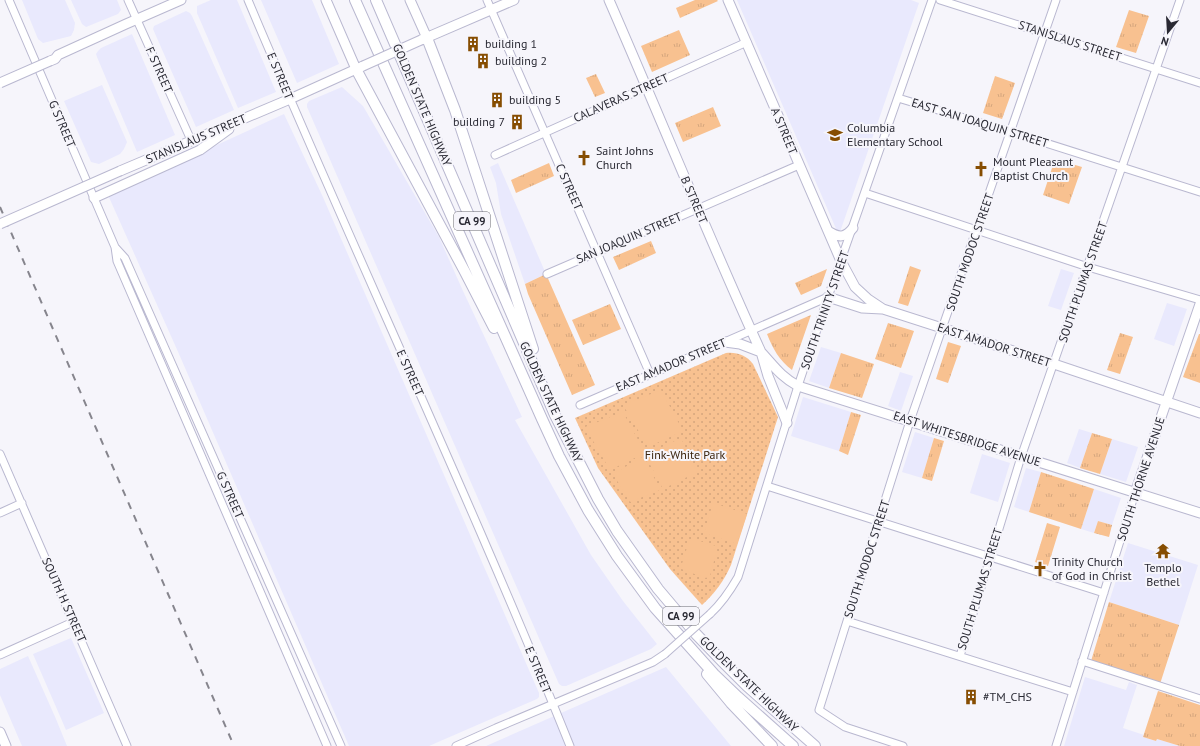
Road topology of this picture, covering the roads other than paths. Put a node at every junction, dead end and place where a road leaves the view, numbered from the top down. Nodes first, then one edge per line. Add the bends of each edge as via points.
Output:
1 (9, 0) edge
2 (128, 0) edge
3 (181, 0) edge
4 (248, 0) edge
5 (326, 0) edge
6 (354, 0) edge
7 (378, 0) edge
8 (410, 0) edge
9 (487, 0) edge
10 (514, 0) edge
11 (609, 0) edge
12 (728, 0) edge
13 (932, 0) edge
14 (940, 0) edge
15 (1056, 0) edge
16 (1180, 0) edge
17 (491, 10) junction
18 (136, 20) junction
19 (1045, 33) junction
20 (424, 39) junction
21 (747, 42) junction
22 (52, 57) junction
23 (359, 67) junction
24 (1156, 69) junction
25 (0, 77) edge
26 (0, 83) edge
27 (1200, 83) edge
28 (647, 87) junction
29 (898, 98) junction
30 (290, 99) junction
31 (241, 120) junction
32 (545, 132) junction
33 (1011, 132) junction
34 (191, 140) junction
35 (495, 155) dead end
36 (799, 165) junction
37 (1122, 168) junction
38 (1200, 192) edge
39 (865, 193) junction
40 (94, 198) junction
41 (698, 209) junction
42 (0, 224) edge
43 (853, 228) junction
44 (828, 231) junction
45 (977, 231) junction
46 (115, 247) junction
47 (597, 252) junction
48 (841, 261) junction
49 (1088, 267) junction
50 (547, 274) dead end
51 (828, 298) junction
52 (1200, 300) edge
53 (1200, 304) edge
54 (883, 309) junction
55 (1197, 323) edge
56 (943, 328) junction
57 (751, 331) junction
58 (725, 342) junction
59 (761, 352) junction
60 (1054, 364) junction
61 (650, 374) junction
62 (798, 386) junction
63 (1166, 402) junction
64 (580, 405) dead end
65 (1200, 413) edge
66 (555, 415) junction
67 (542, 419) junction
68 (910, 421) junction
69 (787, 423) junction
70 (0, 454) edge
71 (1021, 457) junction
72 (767, 486) junction
73 (1135, 493) junction
74 (22, 503) junction
75 (0, 513) edge
76 (1200, 513) edge
77 (879, 521) junction
78 (991, 557) junction
79 (1104, 593) junction
80 (655, 608) junction
81 (847, 620) junction
82 (73, 622) junction
83 (0, 655) edge
84 (960, 656) junction
85 (1082, 661) junction
86 (1073, 692) junction
87 (1200, 699) edge
88 (553, 704) junction
89 (782, 718) junction
90 (0, 732) edge
91 (126, 745) edge
92 (6, 746) edge
93 (327, 746) edge
94 (341, 746) edge
95 (456, 746) edge
96 (570, 746) edge
97 (772, 746) edge
98 (793, 746) edge
99 (815, 746) edge
100 (818, 746) edge
101 (903, 746) edge
102 (1056, 746) edge

1 - 40 street, G STREET
2 - 18 street, F STREET
3 - 18 main road
4 - 30 street, E STREET
5 - 23 main road
6 - 67 highway, GOLDEN STATE HIGHWAY / CA 99
7 - 66 highway, GOLDEN STATE HIGHWAY / CA 99
8 - 20 main road
9 - 17 street, C STREET
10 - 17 main road, STANISLAUS STREET
11 - 28 main road, B STREET
12 - 21 main road, A STREET
13 - 29 street, SOUTH TRINITY STREET
14 - 19 street, STANISLAUS STREET
15 - 19 street, SOUTH MODOC STREET
16 - 24 street, SOUTH PLUMAS STREET
17 - 20 main road, STANISLAUS STREET
17 - 32 street, C STREET
18 - 22 main road
18 - 34 street, F STREET
19 - 24 street, STANISLAUS STREET
19 - 33 street, SOUTH MODOC STREET
20 - 23 main road, STANISLAUS STREET, bridge
20 - 66 highway via 455,110
21 - 28 street, CALAVERAS STREET
21 - 36 main road, A STREET
22 - 25 main road
22 - 26 main road, bridge
23 - 30 main road, STANISLAUS STREET
23 - 67 highway
24 - 27 street, STANISLAUS STREET
24 - 37 street, SOUTH PLUMAS STREET
28 - 32 street, CALAVERAS STREET
28 - 41 main road, B STREET
29 - 33 street, EAST SAN JOAQUIN STREET
29 - 39 street, SOUTH TRINITY STREET
30 - 31 main road, STANISLAUS STREET
30 - 88 street, E STREET
31 - 34 main road, STANISLAUS STREET
31 - 40 main road via 200,150
32 - 35 street, CALAVERAS STREET
32 - 47 street, C STREET
33 - 37 street, EAST SAN JOAQUIN STREET
33 - 45 street, SOUTH MODOC STREET
34 - 42 main road, STANISLAUS STREET, bridge
36 - 41 street, SAN JOAQUIN STREET
36 - 44 main road, A STREET
37 - 38 street, EAST SAN JOAQUIN STREET
37 - 49 street, SOUTH PLUMAS STREET
39 - 43 street, SOUTH TRINITY STREET
39 - 45 street
40 - 46 street, G STREET
41 - 47 street, SAN JOAQUIN STREET
41 - 57 main road, B STREET
43 - 44 main road via 840,236
43 - 48 street, SOUTH TRINITY STREET
44 - 48 main road, A STREET
45 - 49 street
45 - 56 street, SOUTH MODOC STREET
46 - 93 street, G STREET via 116,261
46 - 94 street, G STREET via 125,258
47 - 50 street, SAN JOAQUIN STREET
47 - 61 street, C STREET
48 - 51 street, SOUTH TRINITY STREET
48 - 54 main road, EAST AMADOR STREET via 855,287
49 - 52 street
49 - 60 street, SOUTH PLUMAS STREET
51 - 54 main road via 862,308
51 - 57 street, EAST AMADOR STREET
51 - 62 street, SOUTH TRINITY STREET
53 - 55 main road, SOUTH THORNE AVENUE
54 - 56 main road, EAST AMADOR STREET
55 - 63 main road, SOUTH THORNE AVENUE
56 - 60 main road, EAST AMADOR STREET
56 - 68 street, SOUTH MODOC STREET
57 - 58 street, EAST AMADOR STREET
57 - 59 main road, B STREET
58 - 59 main road via 740,344
58 - 61 street, EAST AMADOR STREET
59 - 62 main road, B STREET via 774,368
59 - 69 main road
60 - 63 main road, EAST AMADOR STREET
60 - 71 street, SOUTH PLUMAS STREET
61 - 64 street, EAST AMADOR STREET
62 - 68 main road, EAST WHITESBRIDGE AVENUE
62 - 69 street, SOUTH TRINITY STREET
63 - 65 main road, EAST AMADOR STREET
63 - 73 main road, SOUTH THORNE AVENUE
66 - 89 highway, GOLDEN STATE HIGHWAY / CA 99 via 598,499 658,589 696,634
67 - 80 highway, GOLDEN STATE HIGHWAY / CA 99 via 588,510 617,556
68 - 71 main road, EAST WHITESBRIDGE AVENUE
68 - 77 street, SOUTH MODOC STREET
69 - 72 street, SOUTH TRINITY STREET
70 - 74 street, SOUTH H STREET
71 - 73 main road, EAST WHITESBRIDGE AVENUE
71 - 78 street, SOUTH PLUMAS STREET
72 - 77 street
72 - 88 street, SOUTH TRINITY STREET, bridge via 738,577 720,604 653,662
73 - 76 main road, EAST WHITESBRIDGE AVENUE
73 - 79 street, SOUTH THORNE AVENUE
74 - 75 street
74 - 82 street, SOUTH H STREET
77 - 78 street
77 - 81 street, SOUTH MODOC STREET
78 - 79 street
78 - 84 street, SOUTH PLUMAS STREET
79 - 85 street, SOUTH THORNE AVENUE
80 - 97 highway via 713,682
80 - 98 highway, GOLDEN STATE HIGHWAY / CA 99 via 714,674
81 - 84 street
81 - 101 street, SOUTH MODOC STREET via 818,710 845,727
82 - 83 street
82 - 91 street, SOUTH H STREET
84 - 86 street
85 - 86 street, SOUTH THORNE AVENUE
85 - 87 street
86 - 102 street, SOUTH THORNE AVENUE
88 - 95 street, SOUTH TRINITY STREET
88 - 96 street, E STREET
89 - 99 highway, GOLDEN STATE HIGHWAY / CA 99
89 - 100 highway
90 - 92 main road

